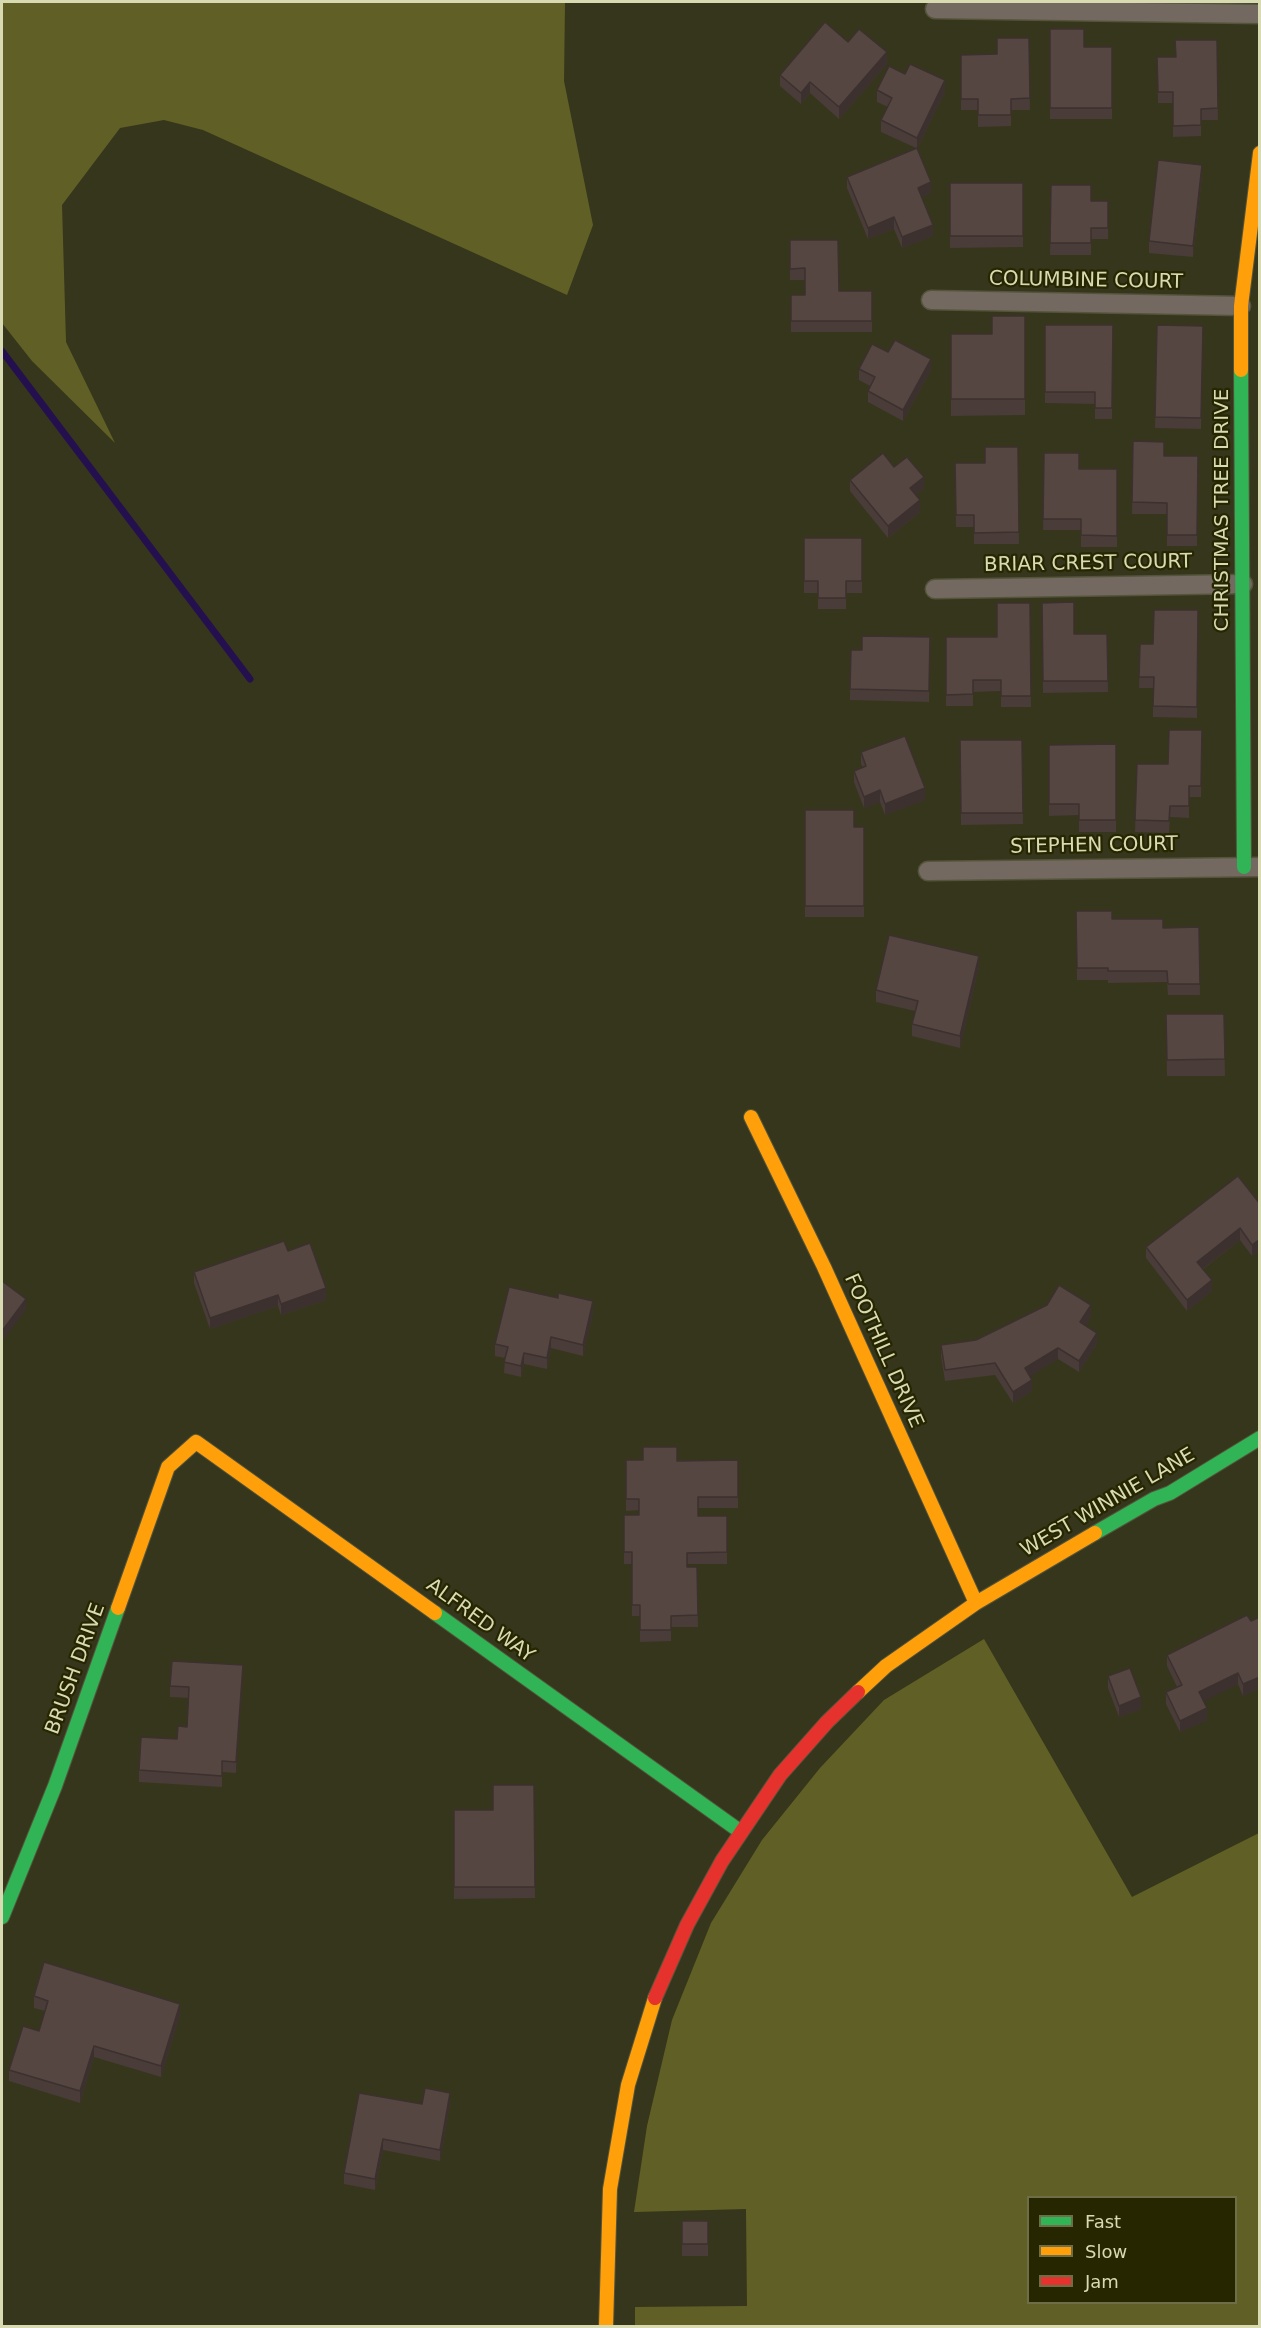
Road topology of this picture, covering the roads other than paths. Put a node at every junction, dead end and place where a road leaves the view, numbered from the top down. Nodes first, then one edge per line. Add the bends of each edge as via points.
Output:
1 (935, 9) dead end
2 (1260, 14) edge
3 (1260, 153) edge
4 (931, 300) dead end
5 (1241, 306) junction
6 (1243, 584) junction
7 (934, 589) dead end
8 (1252, 867) edge
9 (928, 871) dead end
10 (751, 1117) dead end
11 (1260, 1438) edge
12 (196, 1442) joint
13 (976, 1603) junction
14 (741, 1832) junction
15 (2, 1917) edge
16 (606, 2326) edge

1 - 2 street
3 - 5 street, CHRISTMAS TREE DRIVE
4 - 5 street, COLUMBINE COURT
5 - 6 street, CHRISTMAS TREE DRIVE
6 - 7 street, BRIAR CREST COURT
6 - 8 street, CHRISTMAS TREE DRIVE
8 - 9 street, STEPHEN COURT
10 - 13 street, FOOTHILL DRIVE via 824,1267
11 - 13 street, WEST WINNIE LANE
12 - 14 street, ALFRED WAY
12 - 15 street, BRUSH DRIVE via 168,1467 55,1786
13 - 14 street, WEST WINNIE LANE via 886,1666 827,1722 780,1775
14 - 16 street, WEST WINNIE LANE via 687,1925 656,1994 628,2085 610,2189

